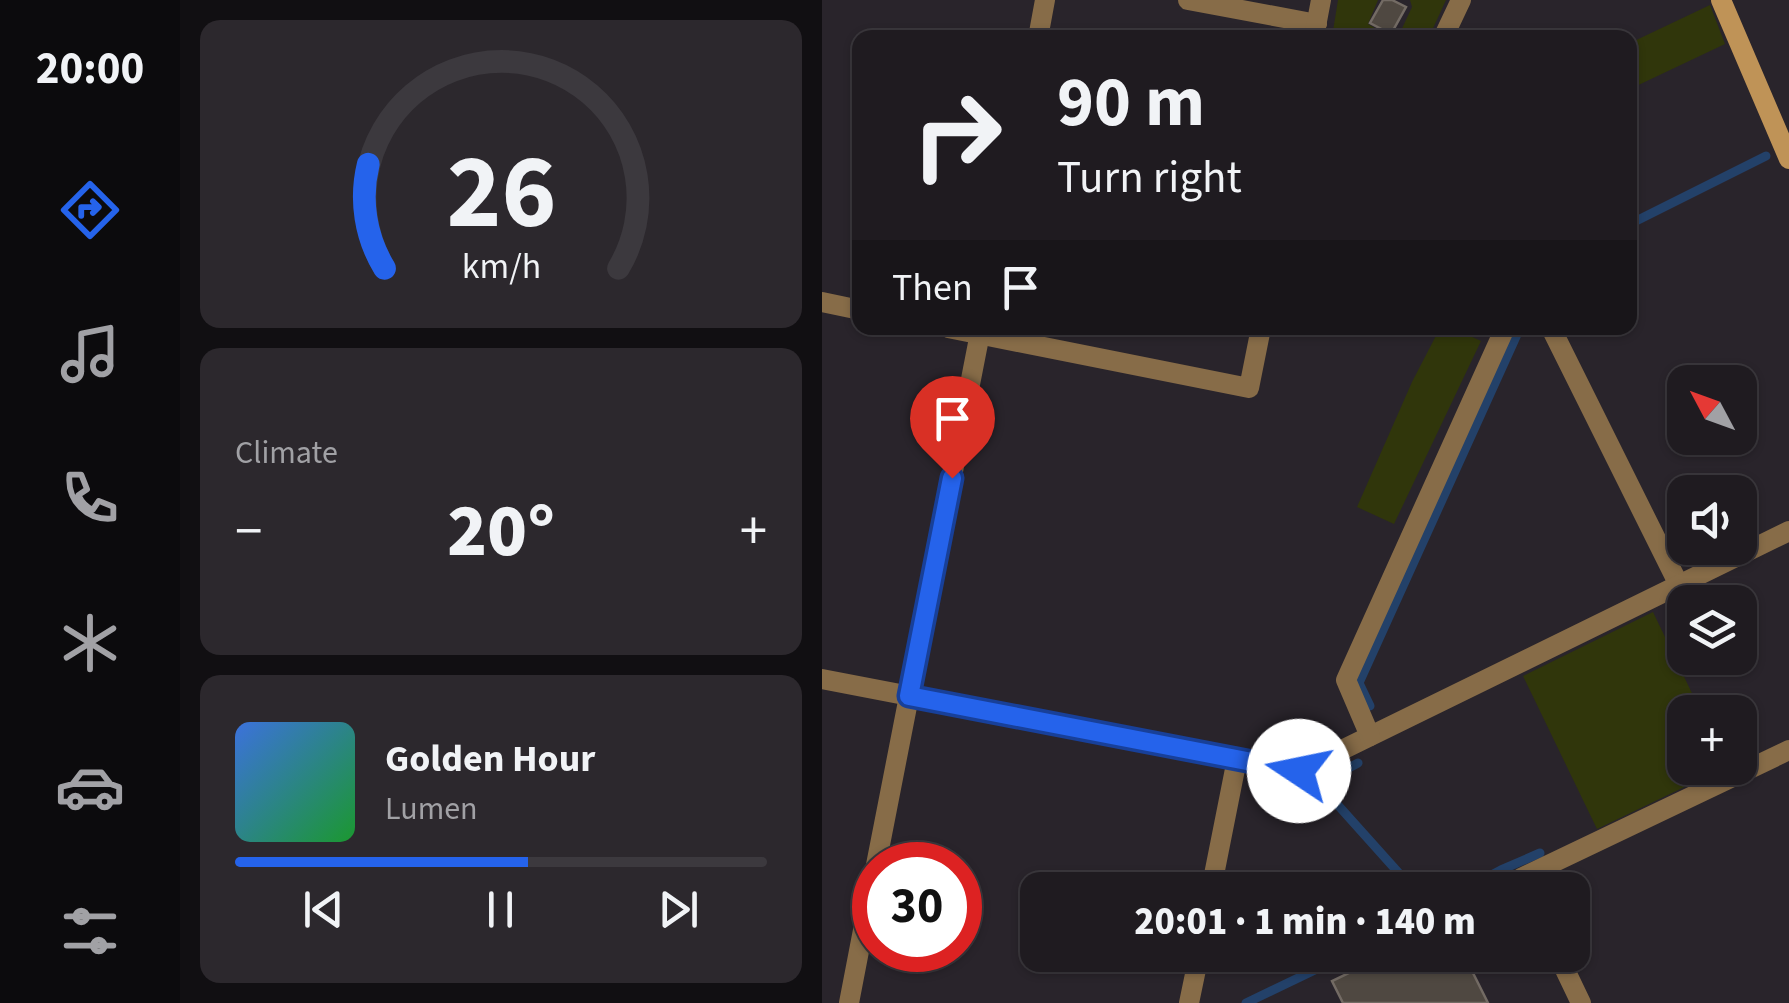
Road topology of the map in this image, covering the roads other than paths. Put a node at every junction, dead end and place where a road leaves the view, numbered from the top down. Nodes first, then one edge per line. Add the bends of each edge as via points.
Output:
1 (1045, 0) edge
2 (1188, 0) edge
3 (1322, 0) edge
4 (1461, 0) edge
5 (1721, 0) edge
6 (1039, 30) edge
7 (1312, 30) edge
8 (1316, 30) edge
9 (1447, 30) edge
10 (1788, 159) edge
11 (822, 302) edge
12 (852, 308) edge
13 (980, 335) edge
14 (1000, 335) edge
15 (1259, 335) edge
16 (1502, 335) edge
17 (1554, 335) edge
18 (1788, 531) edge
19 (1679, 584) junction
20 (822, 678) edge
21 (909, 696) junction
22 (1370, 736) junction
23 (1788, 750) edge
24 (1237, 759) junction
25 (880, 842) edge
26 (1215, 872) edge
27 (1533, 872) edge
28 (855, 972) edge
29 (1195, 972) edge
30 (1566, 972) edge
31 (849, 1003) edge
32 (1189, 1003) edge
33 (1581, 1003) edge

1 - 6 street
2 - 7 street
3 - 8 street
4 - 9 street
5 - 10 main road
11 - 12 street
13 - 21 street
14 - 15 street via 1250,388
16 - 22 street via 1346,680
17 - 19 street
18 - 19 street
19 - 22 street
20 - 21 street
21 - 24 street
21 - 25 street
22 - 24 street via 1299,771
23 - 27 street
24 - 26 street
28 - 31 street
29 - 32 street
30 - 33 street

